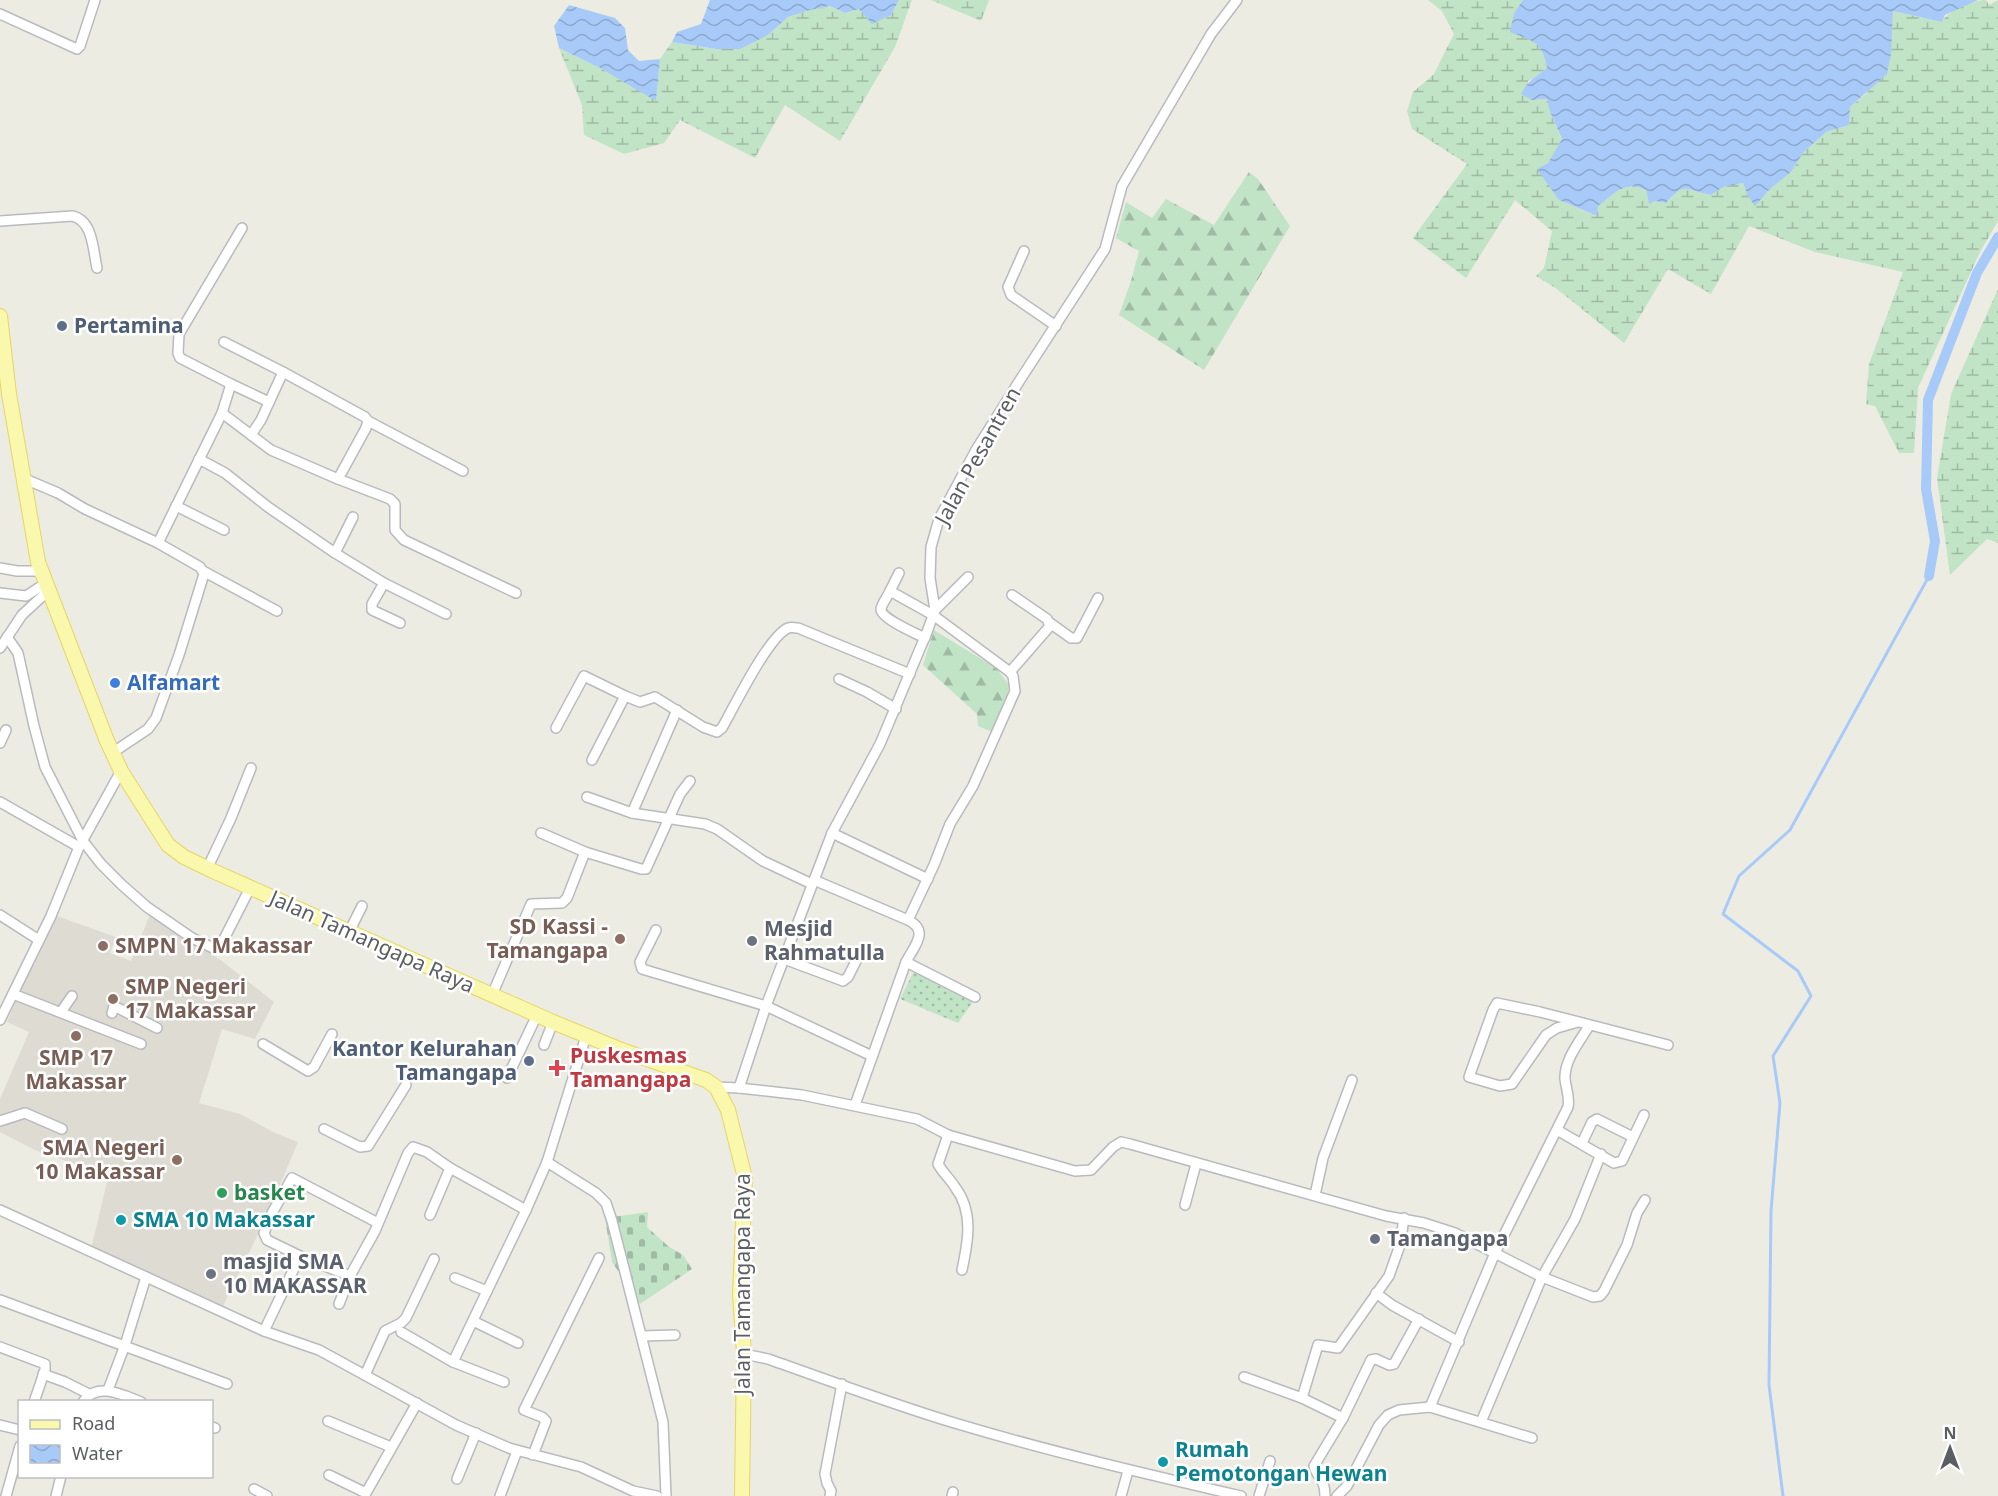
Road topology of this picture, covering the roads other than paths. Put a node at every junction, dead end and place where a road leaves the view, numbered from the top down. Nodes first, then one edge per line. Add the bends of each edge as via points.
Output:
1 (95, 0) edge
2 (1237, 0) edge
3 (0, 14) edge
4 (0, 221) edge
5 (242, 228) dead end
6 (1024, 251) dead end
7 (97, 268) dead end
8 (0, 316) edge
9 (1056, 326) junction
10 (224, 342) dead end
11 (284, 372) junction
12 (231, 384) junction
13 (5, 395) edge
14 (269, 402) junction
15 (222, 413) junction
16 (368, 421) junction
17 (251, 435) junction
18 (199, 459) junction
19 (463, 471) dead end
20 (25, 479) junction
21 (338, 479) junction
22 (176, 506) junction
23 (353, 517) dead end
24 (224, 531) dead end
25 (158, 543) junction
26 (335, 554) junction
27 (0, 568) edge
28 (202, 571) junction
29 (898, 573) dead end
30 (968, 578) dead end
31 (45, 581) junction
32 (384, 583) junction
33 (890, 591) junction
34 (0, 593) edge
35 (516, 593) dead end
36 (1012, 595) dead end
37 (1098, 598) dead end
38 (277, 611) dead end
39 (934, 612) junction
40 (446, 614) dead end
41 (400, 623) dead end
42 (1050, 624) junction
43 (7, 637) junction
44 (925, 638) junction
45 (0, 648) edge
46 (1010, 672) junction
47 (910, 674) junction
48 (839, 679) dead end
49 (625, 696) junction
50 (896, 709) junction
51 (677, 710) junction
52 (556, 728) dead end
53 (6, 730) dead end
54 (0, 743) edge
55 (112, 753) junction
56 (592, 760) dead end
57 (251, 768) dead end
58 (121, 771) junction
59 (690, 781) dead end
60 (587, 797) dead end
61 (0, 802) edge
62 (632, 813) junction
63 (669, 820) junction
64 (541, 833) dead end
65 (832, 833) junction
66 (81, 844) junction
67 (585, 852) junction
68 (207, 868) junction
69 (928, 879) junction
70 (813, 882) junction
71 (250, 888) junction
72 (362, 906) dead end
73 (0, 915) edge
74 (908, 920) junction
75 (656, 930) dead end
76 (349, 932) junction
77 (39, 940) junction
78 (860, 954) dead end
79 (784, 959) junction
80 (906, 962) junction
81 (13, 994) junction
82 (492, 995) junction
83 (72, 996) dead end
84 (975, 997) dead end
85 (766, 1006) junction
86 (61, 1012) junction
87 (112, 1013) dead end
88 (537, 1015) junction
89 (0, 1020) edge
90 (553, 1022) junction
91 (1578, 1022) junction
92 (1589, 1026) junction
93 (157, 1028) dead end
94 (332, 1034) dead end
95 (586, 1036) junction
96 (141, 1044) dead end
97 (263, 1044) dead end
98 (544, 1045) dead end
99 (1668, 1045) dead end
100 (872, 1056) junction
101 (507, 1078) dead end
102 (1352, 1080) dead end
103 (406, 1085) dead end
104 (716, 1088) junction
105 (739, 1088) junction
106 (855, 1105) junction
107 (1644, 1115) dead end
108 (0, 1121) edge
109 (62, 1129) dead end
110 (324, 1129) dead end
111 (1557, 1131) junction
112 (948, 1135) junction
113 (1633, 1137) junction
114 (1582, 1143) junction
115 (1601, 1154) junction
116 (547, 1162) junction
117 (1196, 1164) junction
118 (450, 1168) junction
119 (1315, 1195) junction
120 (1645, 1200) dead end
121 (1185, 1205) dead end
122 (0, 1210) edge
123 (526, 1210) junction
124 (430, 1215) dead end
125 (1404, 1218) junction
126 (378, 1223) junction
127 (1495, 1253) junction
128 (300, 1256) junction
129 (599, 1258) dead end
130 (434, 1259) dead end
131 (962, 1270) dead end
132 (350, 1276) junction
133 (146, 1277) junction
134 (1542, 1277) junction
135 (455, 1278) dead end
136 (487, 1291) junction
137 (1377, 1293) junction
138 (0, 1300) edge
139 (339, 1304) dead end
140 (1419, 1319) junction
141 (473, 1321) junction
142 (264, 1331) junction
143 (401, 1332) dead end
144 (675, 1335) dead end
145 (642, 1336) junction
146 (1459, 1342) junction
147 (518, 1343) dead end
148 (125, 1345) junction
149 (0, 1347) edge
150 (744, 1354) junction
151 (453, 1362) junction
152 (43, 1374) junction
153 (365, 1375) junction
154 (1244, 1377) dead end
155 (504, 1382) dead end
156 (227, 1384) dead end
157 (842, 1384) junction
158 (108, 1390) junction
159 (86, 1398) edge
160 (1302, 1398) junction
161 (34, 1400) edge
162 (138, 1400) edge
163 (417, 1403) junction
164 (1430, 1407) junction
165 (1342, 1418) junction
166 (328, 1420) dead end
167 (1481, 1422) junction
168 (0, 1425) edge
169 (18, 1430) edge
170 (476, 1433) junction
171 (1532, 1438) dead end
172 (391, 1446) junction
173 (517, 1451) junction
174 (18, 1452) edge
175 (533, 1455) junction
176 (1270, 1461) dead end
177 (1128, 1470) junction
178 (329, 1475) dead end
179 (60, 1478) edge
180 (457, 1479) dead end
181 (254, 1489) dead end
182 (4, 1493) edge
183 (831, 1493) edge
184 (365, 1494) edge
185 (56, 1496) edge
186 (267, 1496) edge
187 (500, 1496) edge
188 (657, 1496) edge
189 (666, 1496) edge
190 (742, 1496) edge
191 (841, 1496) edge
192 (1121, 1496) edge
193 (1241, 1496) edge
194 (1258, 1496) edge
195 (1325, 1496) edge
196 (1338, 1496) edge

1 - 3 street via 77,49
2 - 9 street, Jalan Pesantren via 1211,34 1122,186 1106,249
4 - 7 street via 80,218 87,226
5 - 12 street via 179,334 180,358
6 - 9 street via 1008,287 1011,296
8 - 13 main road, Jalan Tamangapa Raya
9 - 39 street, Jalan Pesantren via 976,450 939,519 930,578
10 - 11 street
11 - 14 street
11 - 16 street
12 - 14 street
12 - 15 street
13 - 20 main road, Jalan Tamangapa Raya
14 - 17 street
15 - 17 street
15 - 18 street
16 - 19 street
16 - 21 street
17 - 21 street via 271,450
18 - 22 street
18 - 26 street via 225,473
20 - 25 street
20 - 31 main road, Jalan Tamangapa Raya
21 - 35 street via 390,499 395,504 395,530 404,540
22 - 24 street
22 - 25 street
23 - 26 street
25 - 28 street
26 - 32 street
27 - 31 street
28 - 38 street
28 - 55 street via 196,602 156,718 147,729
29 - 33 street
30 - 39 street
31 - 34 street via 26,596
31 - 43 street
31 - 55 main road, Jalan Tamangapa Raya
32 - 40 street
32 - 41 street via 372,610
33 - 39 street
33 - 44 street via 882,614
36 - 42 street
37 - 42 street via 1077,638
39 - 44 street, Jalan Pesantren
39 - 46 street
42 - 46 street
43 - 45 street
43 - 66 street via 18,653 45,767
44 - 47 street, Jalan Pesantren
46 - 69 street via 1015,691 973,786 950,824
47 - 50 street, Jalan Pesantren
47 - 51 street via 791,627 754,670 717,732
48 - 50 street
49 - 51 street via 640,702 655,697
49 - 52 street via 584,676
49 - 56 street
50 - 65 street, Jalan Pesantren
51 - 62 street
53 - 54 street
55 - 58 main road, Jalan Tamangapa Raya
57 - 68 street
58 - 66 street
58 - 68 main road, Jalan Tamangapa Raya via 168,844
59 - 63 street
60 - 62 street
61 - 66 street
62 - 63 street
63 - 67 street via 646,869
63 - 70 street via 717,829 763,861
64 - 67 street
65 - 69 street
65 - 70 street, Jalan Pesantren
66 - 71 street via 147,907 215,949 222,944
66 - 77 street
67 - 82 street via 562,903 531,904
68 - 71 main road, Jalan Tamangapa Raya
69 - 74 street
70 - 74 street
70 - 79 street, Jalan Pesantren
71 - 76 main road, Jalan Tamangapa Raya
72 - 76 street
73 - 77 street
74 - 80 street via 916,924 919,934
75 - 85 street via 640,962 642,969
76 - 82 main road, Jalan Tamangapa Raya
77 - 81 street
78 - 79 street via 843,981
79 - 85 street, Jalan Pesantren
80 - 84 street
80 - 100 street
81 - 86 street
81 - 89 street
82 - 88 main road, Jalan Tamangapa Raya
83 - 86 street
85 - 100 street
85 - 105 street, Jalan Pesantren
86 - 96 street
87 - 93 street via 114,1006
88 - 90 main road, Jalan Tamangapa Raya
88 - 101 street
90 - 95 main road, Jalan Tamangapa Raya
90 - 98 street
91 - 91 street via 1546,1035 1512,1084 1500,1086 1469,1077 1497,1004
91 - 92 street
92 - 99 street
92 - 111 street via 1566,1068 1570,1098
94 - 97 street via 308,1071
95 - 104 main road, Jalan Tamangapa Raya via 706,1080
95 - 116 street
100 - 106 street
102 - 119 street via 1323,1158
103 - 110 street via 368,1146 360,1147
104 - 105 street
104 - 150 main road, Jalan Tamangapa Raya via 728,1110 745,1178 740,1294
105 - 106 street
106 - 112 street via 917,1119
107 - 113 street
108 - 109 street via 25,1113
111 - 114 street
111 - 127 street
112 - 117 street via 1083,1172 1091,1170 1121,1142
112 - 131 street via 938,1164 957,1189 968,1218 969,1237
113 - 114 street via 1598,1119 1592,1122
113 - 115 street via 1622,1161 1614,1162
114 - 115 street
115 - 134 street via 1575,1219
116 - 123 street
116 - 145 street via 606,1203
117 - 119 street
117 - 121 street
118 - 123 street
118 - 124 street
118 - 126 street via 427,1152 410,1149
119 - 125 street
120 - 134 street via 1600,1296 1593,1297
122 - 133 street
123 - 136 street
125 - 127 street via 1455,1233
125 - 137 street via 1389,1276
126 - 128 street via 292,1178 272,1213 264,1237
126 - 132 street
127 - 134 street
127 - 146 street
128 - 132 street
128 - 142 street
129 - 175 street via 524,1410 546,1421
130 - 153 street via 406,1318 385,1331
132 - 139 street
133 - 142 street
133 - 148 street
134 - 167 street
135 - 136 street
136 - 141 street
137 - 140 street
137 - 160 street via 1338,1348 1317,1346
138 - 148 street
140 - 146 street
140 - 165 street via 1394,1364 1371,1360
141 - 147 street
141 - 151 street
142 - 153 street via 319,1350
143 - 151 street
144 - 145 street
145 - 189 street via 663,1422
146 - 164 street
148 - 156 street
148 - 158 street
149 - 152 street via 43,1363
150 - 157 street
150 - 190 main road, Jalan Tamangapa Raya
151 - 155 street
152 - 159 street via 65,1382
152 - 161 street
153 - 163 street
154 - 160 street
157 - 177 street via 955,1423
157 - 183 street via 825,1474
158 - 159 street
158 - 162 street
160 - 165 street
163 - 170 street
163 - 172 street
164 - 167 street
164 - 196 street via 1388,1415
165 - 195 street via 1314,1466 1325,1484
166 - 172 street
167 - 171 street
168 - 169 street
170 - 173 street
170 - 180 street
172 - 184 street
173 - 175 street
173 - 187 street
174 - 182 street
175 - 188 street via 581,1467 625,1488
176 - 194 street
177 - 192 street
177 - 193 street
178 - 184 street
179 - 185 street
181 - 186 street
183 - 191 street

